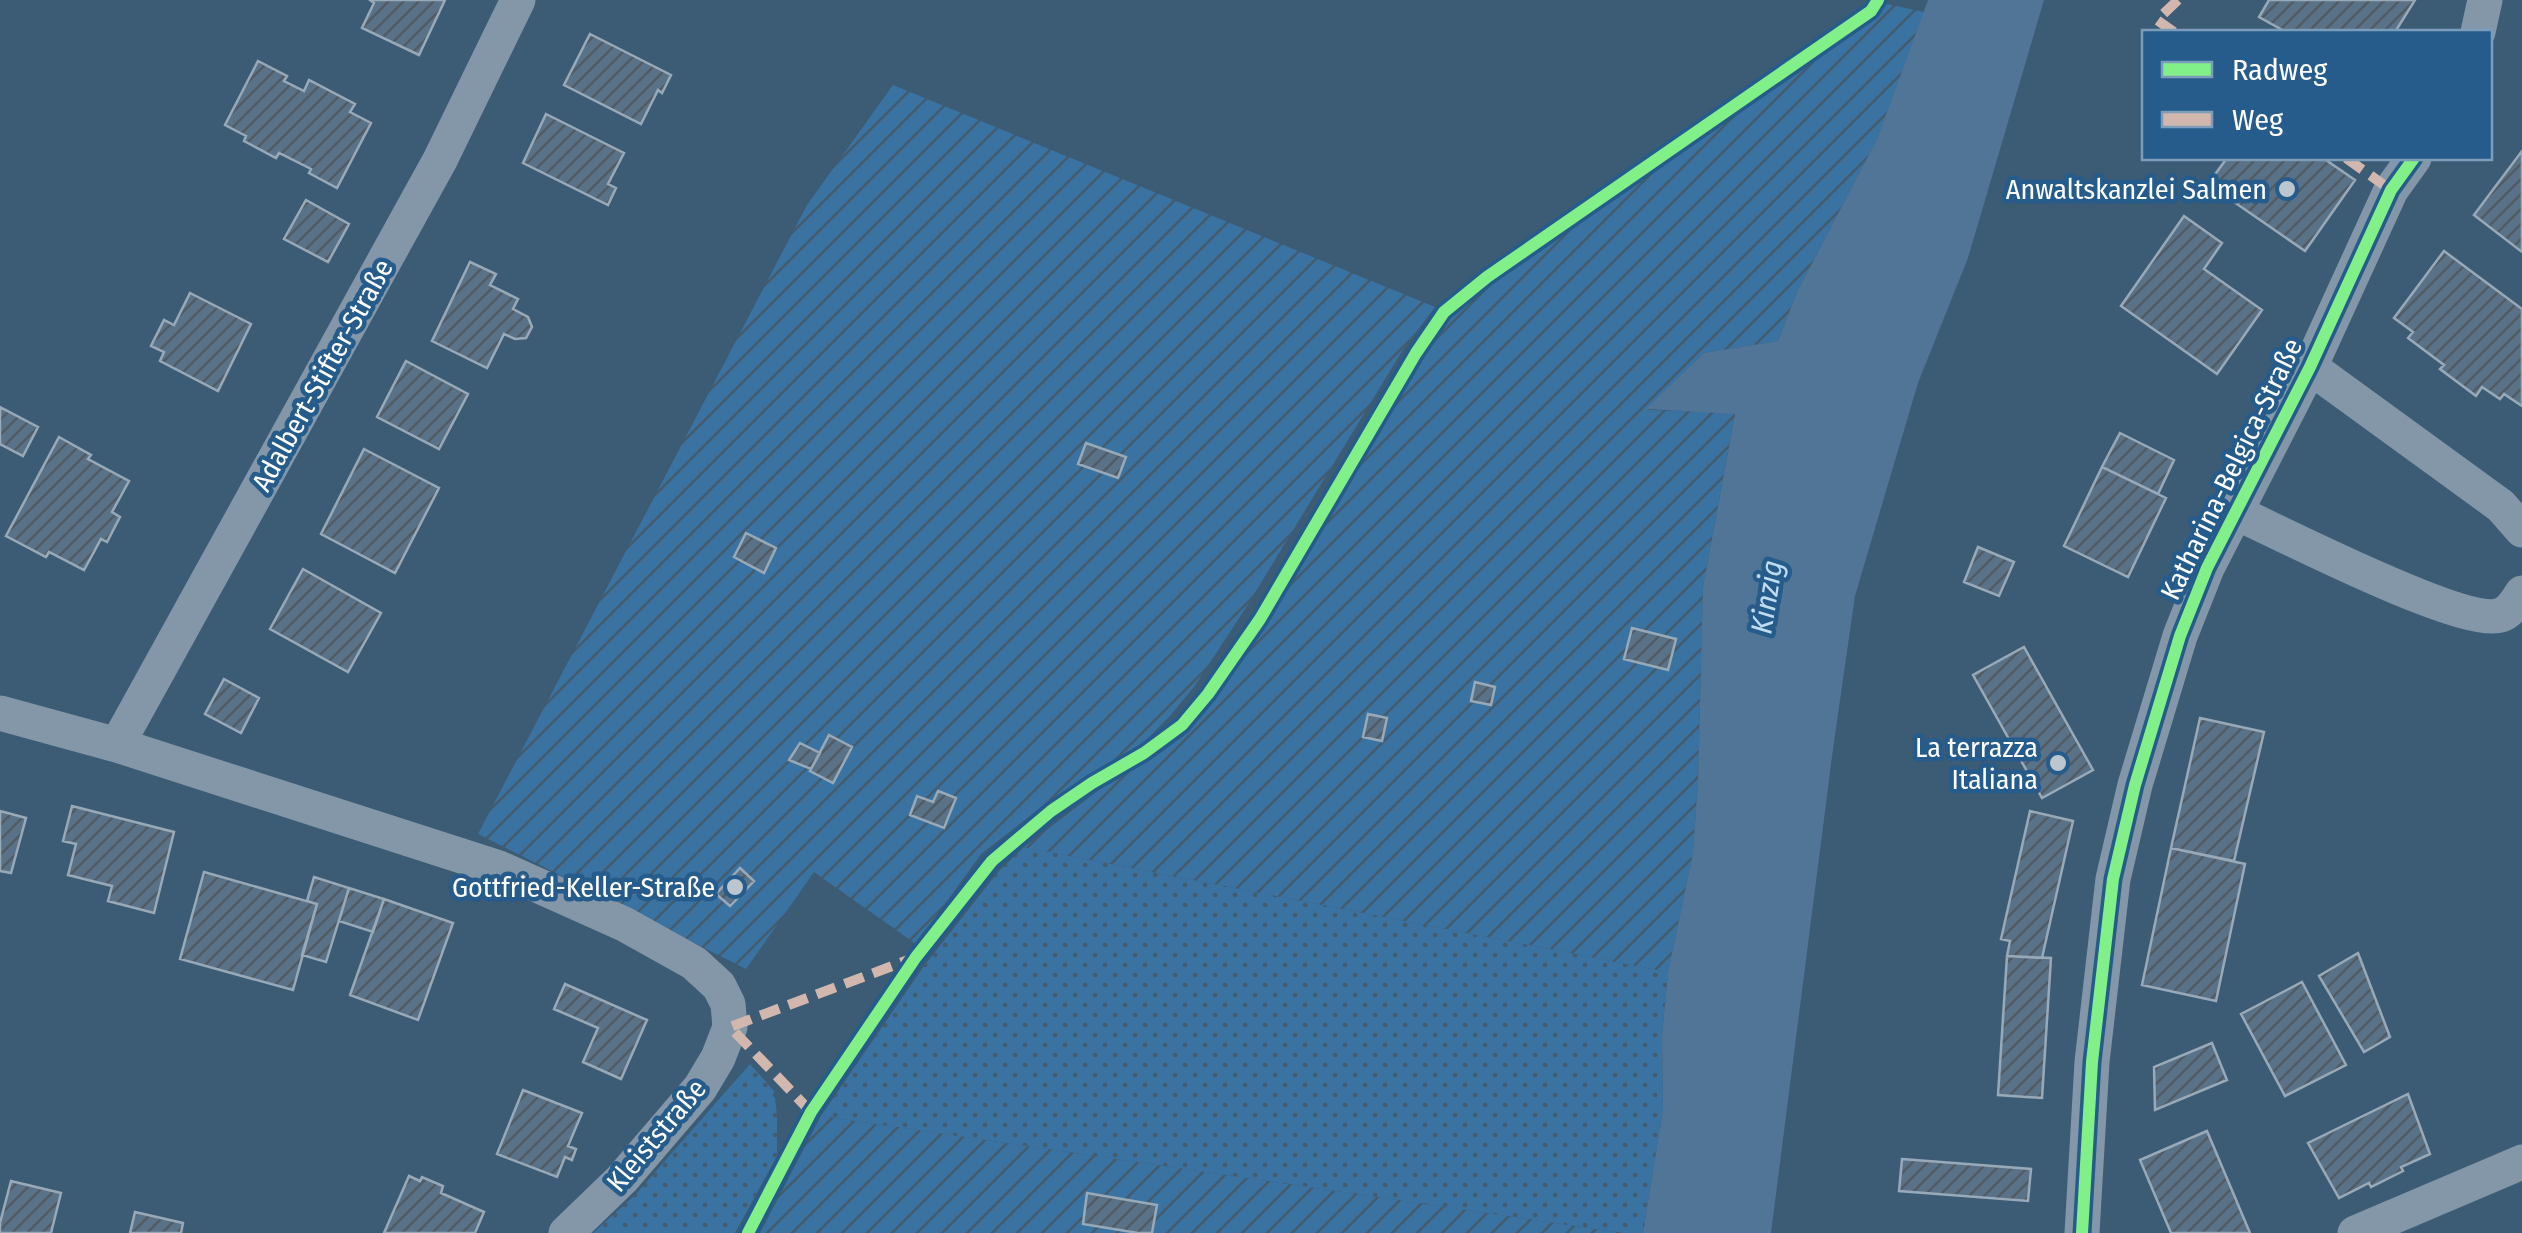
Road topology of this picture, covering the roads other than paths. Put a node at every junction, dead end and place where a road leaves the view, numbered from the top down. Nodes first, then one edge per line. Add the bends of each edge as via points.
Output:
1 (518, 0) edge
2 (2485, 0) edge
3 (2478, 30) edge
4 (2413, 160) edge
5 (2310, 366) junction
6 (2235, 512) junction
7 (2522, 530) edge
8 (2522, 594) edge
9 (0, 713) edge
10 (117, 746) junction
11 (2522, 1162) edge
12 (566, 1233) edge
13 (2082, 1233) edge
14 (2356, 1233) edge

1 - 10 street, Adalbert-Stifter-Straße via 440,160
2 - 3 street
4 - 5 street, Katharina-Belgica-Straße via 2391,190
5 - 6 street, Katharina-Belgica-Straße
5 - 7 street, Katharina-Belgica-Straße via 2501,506
6 - 8 street, Katharina-Belgica-Straße via 2426,600 2476,616 2502,615
6 - 13 street, Katharina-Belgica-Straße via 2180,636 2113,879
9 - 10 street
10 - 12 street, Kleiststraße via 499,868 624,924 694,963 719,986 730,1027 700,1088
11 - 14 street

